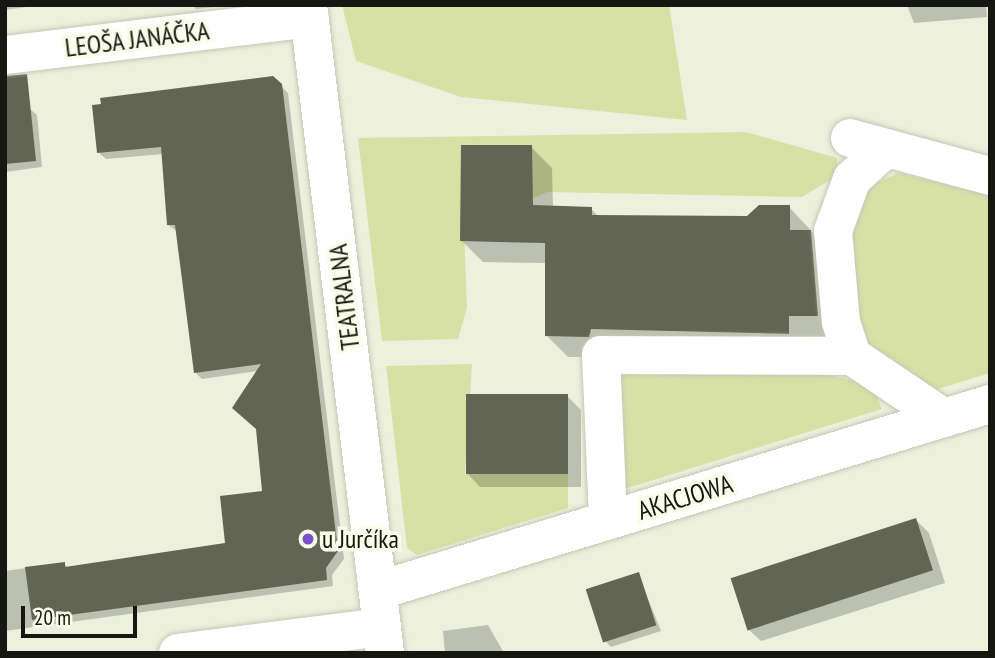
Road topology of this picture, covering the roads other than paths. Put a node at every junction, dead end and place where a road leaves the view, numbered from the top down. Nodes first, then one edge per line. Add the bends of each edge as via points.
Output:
1 (309, 11) edge
2 (5, 55) edge
3 (990, 176) edge
4 (852, 356) junction
5 (990, 404) edge
6 (944, 418) junction
7 (608, 520) junction
8 (382, 623) edge
9 (178, 653) edge

1 - 2 street, LEOŠA JANÁČKA
1 - 8 street, TEATRALNA
3 - 4 street via 867,144 833,230 841,322
4 - 6 street
4 - 7 street via 601,355
5 - 6 street, AKACJOWA
6 - 7 street, AKACJOWA
7 - 8 street, AKACJOWA
8 - 9 street, AKACJOWA

